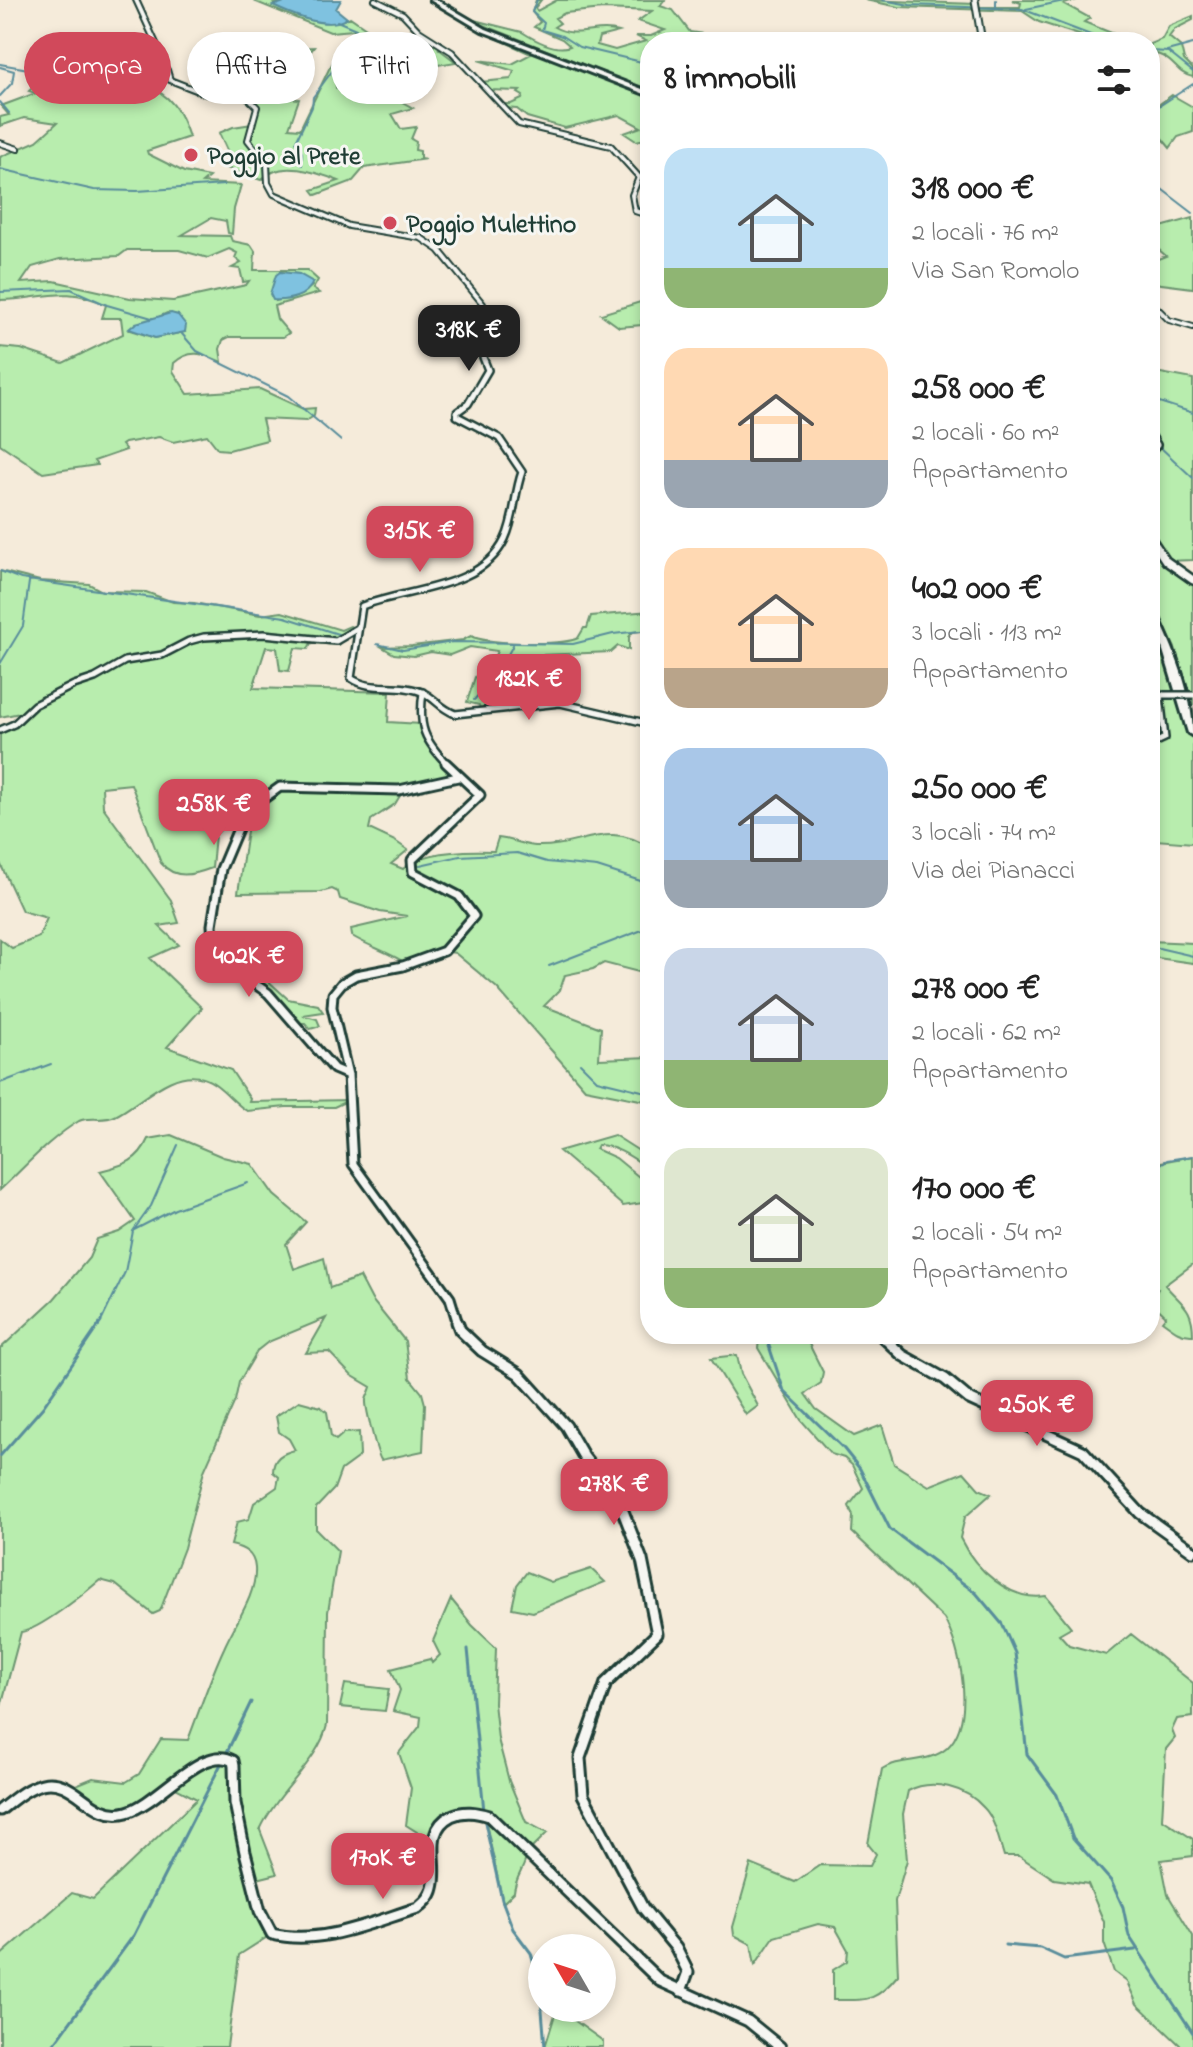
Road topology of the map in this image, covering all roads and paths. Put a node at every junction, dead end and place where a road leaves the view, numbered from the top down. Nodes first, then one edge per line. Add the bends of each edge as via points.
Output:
1 (136, 0) edge
2 (375, 0) edge
3 (436, 0) edge
4 (976, 6) edge
5 (980, 32) edge
6 (640, 89) edge
7 (0, 143) edge
8 (18, 149) dead end
9 (640, 213) edge
10 (1160, 311) edge
11 (1193, 327) edge
12 (1160, 552) edge
13 (1193, 580) edge
14 (1160, 617) edge
15 (358, 628) junction
16 (1160, 631) edge
17 (423, 692) junction
18 (1162, 695) joint
19 (1193, 695) edge
20 (1193, 706) edge
21 (640, 722) edge
22 (0, 730) edge
23 (1193, 733) edge
24 (1160, 740) edge
25 (458, 777) junction
26 (348, 1075) junction
27 (890, 1344) edge
28 (1193, 1551) edge
29 (0, 1810) edge
30 (681, 1991) junction
31 (780, 2047) edge

1 - 15 street via 159,50 155,56 170,80 206,94 246,96 257,107 248,140 267,164 274,194 340,223 421,238 483,304 479,347 488,370 457,416 496,436 522,472 514,484 511,528 499,551 457,579 362,606
2 - 9 street via 403,14 452,52 519,124 614,148 639,177 632,195
3 - 6 highway via 487,31
4 - 5 street
7 - 8 street
10 - 11 street via 1169,320
12 - 13 street
14 - 20 highway
15 - 17 street via 350,671 355,682
15 - 22 street via 336,641 253,634 189,641 162,655 125,661 74,685
16 - 23 highway
17 - 21 street via 455,714 560,703
17 - 25 street via 421,724
18 - 19 street, bridge
18 - 24 street via 1165,738
25 - 26 street via 479,799 412,860 413,872 459,896 474,916 444,951 356,975 337,988 332,1007
25 - 26 street via 399,790 280,787 245,812 221,869 212,925 219,955 268,993 334,1069
26 - 30 street via 355,1170 450,1298 460,1330 519,1374 566,1426 627,1515 657,1634 606,1683 580,1758 580,1779 583,1795 643,1908 682,1956 688,1972
27 - 28 street via 969,1399 1083,1451 1140,1513
29 - 30 street via 21,1793 51,1783 102,1813 127,1813 167,1790 205,1758 222,1755 233,1761 237,1773 235,1804 259,1916 272,1934 293,1939 350,1928 428,1902 436,1880 433,1842 444,1822 470,1809 489,1816 660,1981
30 - 31 street via 748,2021

